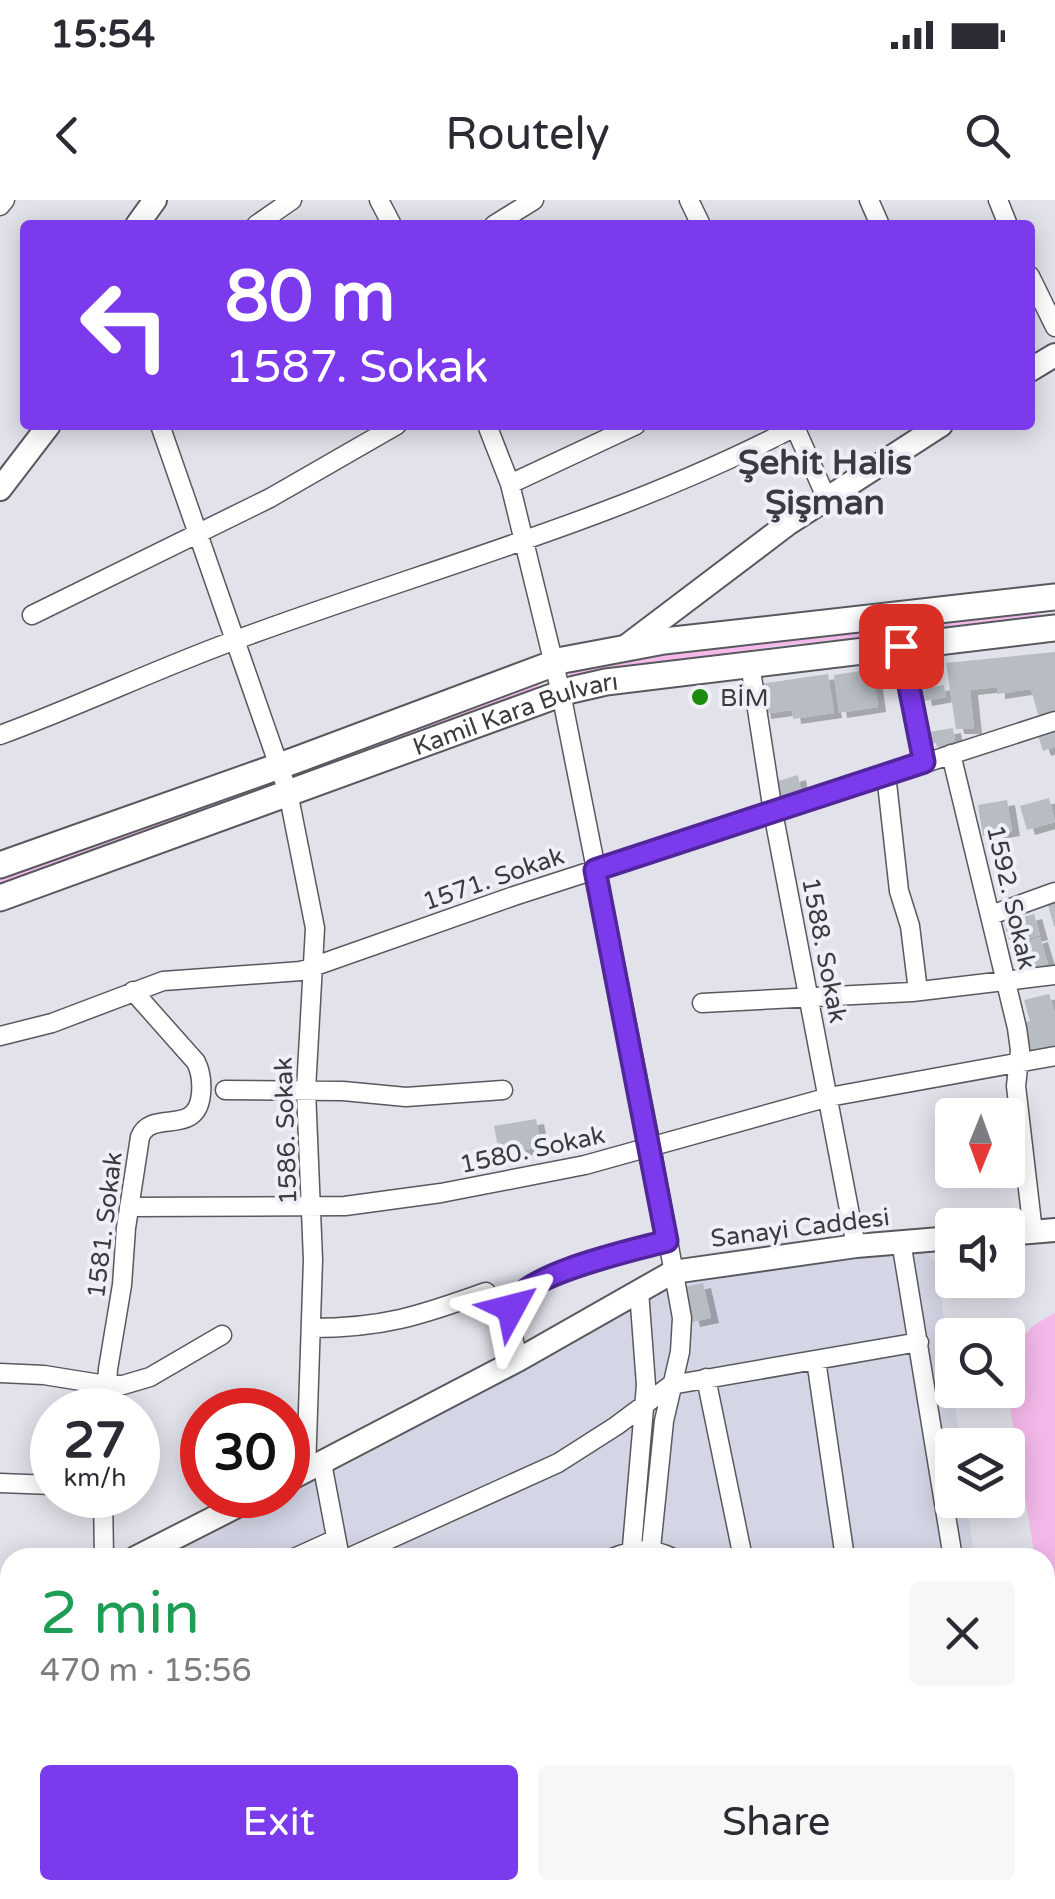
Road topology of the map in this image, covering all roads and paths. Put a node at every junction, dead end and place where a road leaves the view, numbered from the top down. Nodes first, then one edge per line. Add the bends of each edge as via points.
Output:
1 (5, 200) edge
2 (292, 200) edge
3 (534, 200) edge
4 (0, 206) edge
5 (263, 220) edge
6 (502, 220) edge
7 (1035, 286) edge
8 (1055, 327) edge
9 (45, 430) edge
10 (164, 430) edge
11 (388, 430) edge
12 (489, 430) edge
13 (625, 430) edge
14 (788, 430) edge
15 (797, 430) edge
16 (934, 430) edge
17 (510, 484) junction
18 (0, 489) edge
19 (826, 497) junction
20 (197, 534) junction
21 (523, 539) junction
22 (1055, 597) edge
23 (32, 615) dead end
24 (1055, 628) edge
25 (234, 640) junction
26 (901, 646) junction
27 (625, 647) junction
28 (554, 663) junction
29 (750, 664) junction
30 (561, 692) junction
31 (1055, 720) edge
32 (0, 735) edge
33 (952, 754) junction
34 (924, 762) junction
35 (276, 766) junction
36 (886, 774) junction
37 (288, 792) junction
38 (772, 812) junction
39 (0, 864) edge
40 (595, 870) junction
41 (1055, 892) edge
42 (0, 898) edge
43 (991, 915) junction
44 (316, 966) junction
45 (1055, 975) edge
46 (1006, 982) junction
47 (133, 991) junction
48 (918, 991) junction
49 (810, 998) junction
50 (702, 1003) dead end
51 (0, 1036) edge
52 (1055, 1056) edge
53 (1019, 1064) junction
54 (200, 1069) junction
55 (226, 1090) junction
56 (306, 1090) junction
57 (504, 1090) dead end
58 (201, 1097) junction
59 (829, 1098) junction
60 (651, 1146) junction
61 (129, 1207) junction
62 (312, 1207) junction
63 (1044, 1231) edge
64 (935, 1239) edge
65 (667, 1241) junction
66 (902, 1241) junction
67 (856, 1246) junction
68 (673, 1272) junction
69 (639, 1291) junction
70 (486, 1292) dead end
71 (311, 1328) junction
72 (222, 1335) dead end
73 (919, 1342) junction
74 (518, 1360) junction
75 (816, 1360) junction
76 (0, 1373) edge
77 (706, 1378) junction
78 (106, 1385) junction
79 (671, 1385) junction
80 (106, 1388) edge
81 (308, 1388) edge
82 (645, 1405) junction
83 (310, 1469) edge
84 (0, 1482) edge
85 (30, 1484) edge
86 (310, 1484) edge
87 (103, 1518) edge
88 (213, 1518) edge
89 (104, 1548) edge
90 (155, 1548) edge
91 (338, 1548) edge
92 (370, 1548) edge
93 (632, 1548) edge
94 (651, 1548) edge
95 (741, 1548) edge
96 (844, 1548) edge
97 (951, 1548) edge

1 - 4 street
2 - 5 street
3 - 6 street
7 - 8 street
9 - 18 street
10 - 20 street, 1586. Sokak
11 - 20 street
12 - 17 street
13 - 17 street
14 - 21 street via 663,489
15 - 19 street
16 - 19 street
17 - 21 street
19 - 27 street
20 - 23 street
20 - 25 street, 1586. Sokak
21 - 25 street
21 - 28 street
22 - 27 main road, Kamil Kara Bulvarı
24 - 26 main road, Kamil Kara Bulvarı
25 - 32 street
25 - 35 street, 1586. Sokak
26 - 29 main road, Kamil Kara Bulvarı
26 - 34 street
27 - 28 main road, Kamil Kara Bulvarı
28 - 30 street
28 - 35 main road, Kamil Kara Bulvarı
29 - 30 main road, Kamil Kara Bulvarı
29 - 38 street, 1588. Sokak
30 - 37 main road, Kamil Kara Bulvarı
30 - 40 street
31 - 33 street, 1571. Sokak
33 - 34 street, 1571. Sokak
33 - 43 street, 1592. Sokak
34 - 36 street, 1571. Sokak
35 - 37 street, 1586. Sokak
35 - 39 main road, Kamil Kara Bulvarı
36 - 38 street, 1571. Sokak
36 - 48 street
37 - 42 main road, Kamil Kara Bulvarı
37 - 44 street, 1586. Sokak via 315,928
38 - 40 street, 1571. Sokak
38 - 49 street, 1588. Sokak
40 - 44 street, 1571. Sokak
40 - 60 street
41 - 43 street
43 - 46 street, 1592. Sokak
44 - 47 street, 1571. Sokak via 163,981
44 - 56 street, 1586. Sokak
45 - 46 street
46 - 48 street
46 - 53 street, 1592. Sokak
47 - 51 street, 1571. Sokak
47 - 54 street
48 - 49 street
49 - 50 street
49 - 59 street, 1588. Sokak
52 - 53 street, 1580. Sokak
53 - 59 street, 1580. Sokak
53 - 63 street, 1592. Sokak via 1017,1102
54 - 55 street
54 - 58 street
55 - 56 street
55 - 58 street
56 - 57 street via 406,1097
56 - 62 street, 1586. Sokak
58 - 61 street, 1581. Sokak via 188,1118 143,1129
59 - 60 street, 1580. Sokak
59 - 67 street, 1588. Sokak
60 - 62 street, 1580. Sokak via 473,1188
60 - 65 street
61 - 62 street, 1580. Sokak
61 - 78 street, 1581. Sokak
62 - 71 street, 1586. Sokak
64 - 66 street, Sanayi Caddesi
65 - 68 street
65 - 74 street via 576,1268 518,1294 511,1308
66 - 67 street, Sanayi Caddesi
66 - 73 street
67 - 68 street, Sanayi Caddesi
68 - 69 street, Sanayi Caddesi
68 - 79 street via 682,1330
69 - 74 street, Sanayi Caddesi
69 - 82 street
70 - 71 street via 398,1322
71 - 81 street, 1586. Sokak
72 - 78 street via 150,1377
73 - 75 street
73 - 97 street
74 - 83 street, Sanayi Caddesi
75 - 77 street
75 - 96 street
76 - 78 street
77 - 79 street
77 - 95 street
78 - 80 street, 1581. Sokak
79 - 82 street
79 - 94 street
82 - 92 street via 530,1477
82 - 93 street
84 - 85 street
86 - 91 street, 1586. Sokak
87 - 89 street
88 - 90 street

